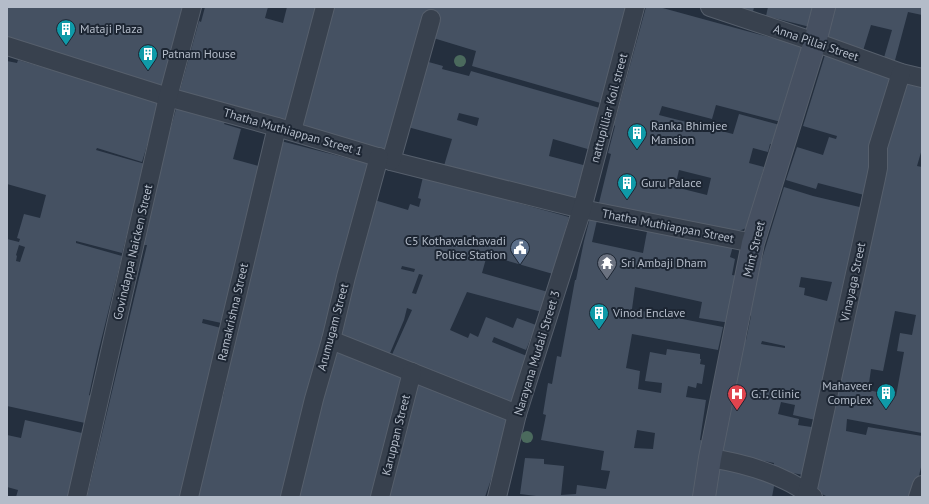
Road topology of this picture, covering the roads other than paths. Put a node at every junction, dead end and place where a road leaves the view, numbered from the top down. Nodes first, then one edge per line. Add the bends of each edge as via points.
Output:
1 (192, 7) edge
2 (325, 7) edge
3 (635, 7) edge
4 (824, 7) edge
5 (716, 8) edge
6 (431, 19) dead end
7 (816, 42) junction
8 (7, 46) edge
9 (901, 73) junction
10 (922, 78) edge
11 (168, 96) junction
12 (285, 129) junction
13 (385, 159) junction
14 (582, 209) junction
15 (753, 243) junction
16 (331, 340) junction
17 (412, 372) junction
18 (517, 414) junction
19 (710, 458) junction
20 (506, 461) junction
21 (922, 485) edge
22 (810, 495) edge
23 (77, 497) edge
24 (189, 497) edge
25 (290, 497) edge
26 (380, 497) edge
27 (497, 497) edge
28 (510, 497) edge
29 (704, 497) edge
30 (918, 497) edge

1 - 11 street, Govindappa Naicken Street
2 - 12 street, Ramakrishna Street
3 - 14 street, nattupilliar Koil street
4 - 7 street, Mint Street
5 - 7 street, Anna Pillai Street
6 - 13 street, Arumugam Street
7 - 9 street, Anna Pillai Street
7 - 15 street, Mint Street
8 - 11 street, Thatha Muthiappan Street 1
9 - 10 street, Anna Pillai Street
9 - 22 street, Vinayaga Street via 878,147 878,168
11 - 12 street, Thatha Muthiappan Street 1
11 - 23 street, Govindappa Naicken Street
12 - 13 street, Thatha Muthiappan Street 1
12 - 24 street, Ramakrishna Street
13 - 14 street, Thatha Muthiappan Street 1
13 - 16 street, Arumugam Street via 346,277
14 - 15 street, Thatha Muthiappan Street
14 - 18 street, Narayana Mudali Street 3
15 - 19 street, Mint Street
16 - 17 street
16 - 25 street, Arumugam Street
17 - 18 street
17 - 26 street, Karuppan Street
18 - 20 street, Narayana Mudali Street 3
19 - 22 street via 770,473
19 - 29 street, Mint Street
20 - 27 street, Narayana Mudali Street 3
20 - 28 street
21 - 30 street

